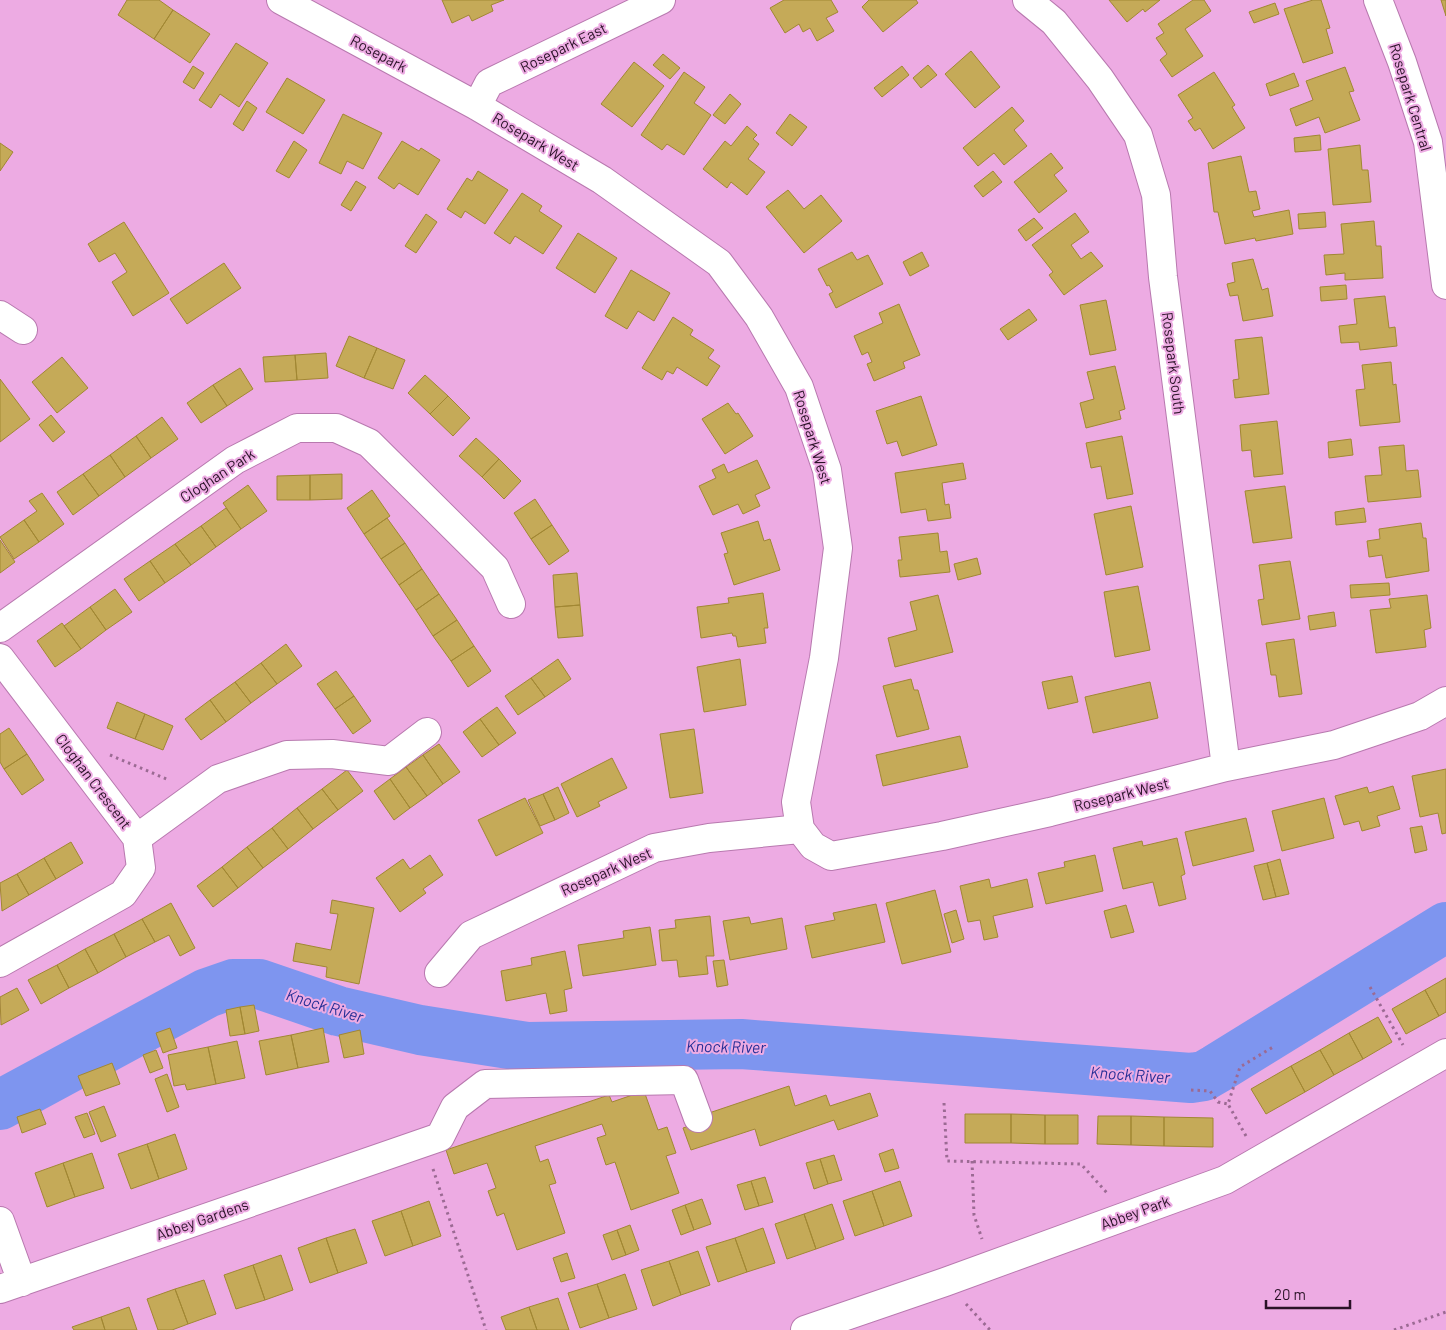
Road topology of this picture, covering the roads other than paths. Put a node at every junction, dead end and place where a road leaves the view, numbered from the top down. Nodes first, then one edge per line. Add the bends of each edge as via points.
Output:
1 (281, 0) edge
2 (661, 0) edge
3 (1027, 0) edge
4 (1378, 0) edge
5 (477, 106) junction
6 (1446, 286) edge
7 (0, 315) edge
8 (23, 330) dead end
9 (511, 604) dead end
10 (0, 628) edge
11 (0, 658) edge
12 (1446, 702) edge
13 (427, 732) dead end
14 (1226, 767) junction
15 (800, 829) junction
16 (138, 838) junction
17 (0, 963) edge
18 (439, 973) dead end
19 (1446, 1053) edge
20 (698, 1118) dead end
21 (0, 1221) edge
22 (11, 1285) edge
23 (805, 1330) edge

1 - 5 street, Rosepark
2 - 5 street, Rosepark East via 489,83
3 - 14 street, Rosepark South via 1054,22 1100,79 1138,135 1156,195 1163,277
4 - 6 street, Rosepark Central via 1428,142
5 - 15 street, Rosepark West via 602,180 719,263 759,317 799,387 827,470 838,548 824,658 796,802
7 - 8 street
9 - 10 street, Cloghan Park via 495,568 369,443 336,428 297,428 235,460
11 - 16 street, Cloghan Crescent
12 - 14 street, Rosepark West via 1420,716 1334,745
13 - 16 street via 389,761 332,754 287,755 218,779
14 - 15 street, Rosepark West via 951,834 831,856 813,846
15 - 18 street, Rosepark West via 709,838 654,848 471,936
16 - 17 street, Cloghan Crescent via 141,868 123,894
19 - 23 street, Abbey Park via 1225,1180
20 - 22 street, Abbey Gardens via 684,1080 485,1084 455,1107 440,1137
21 - 22 street

